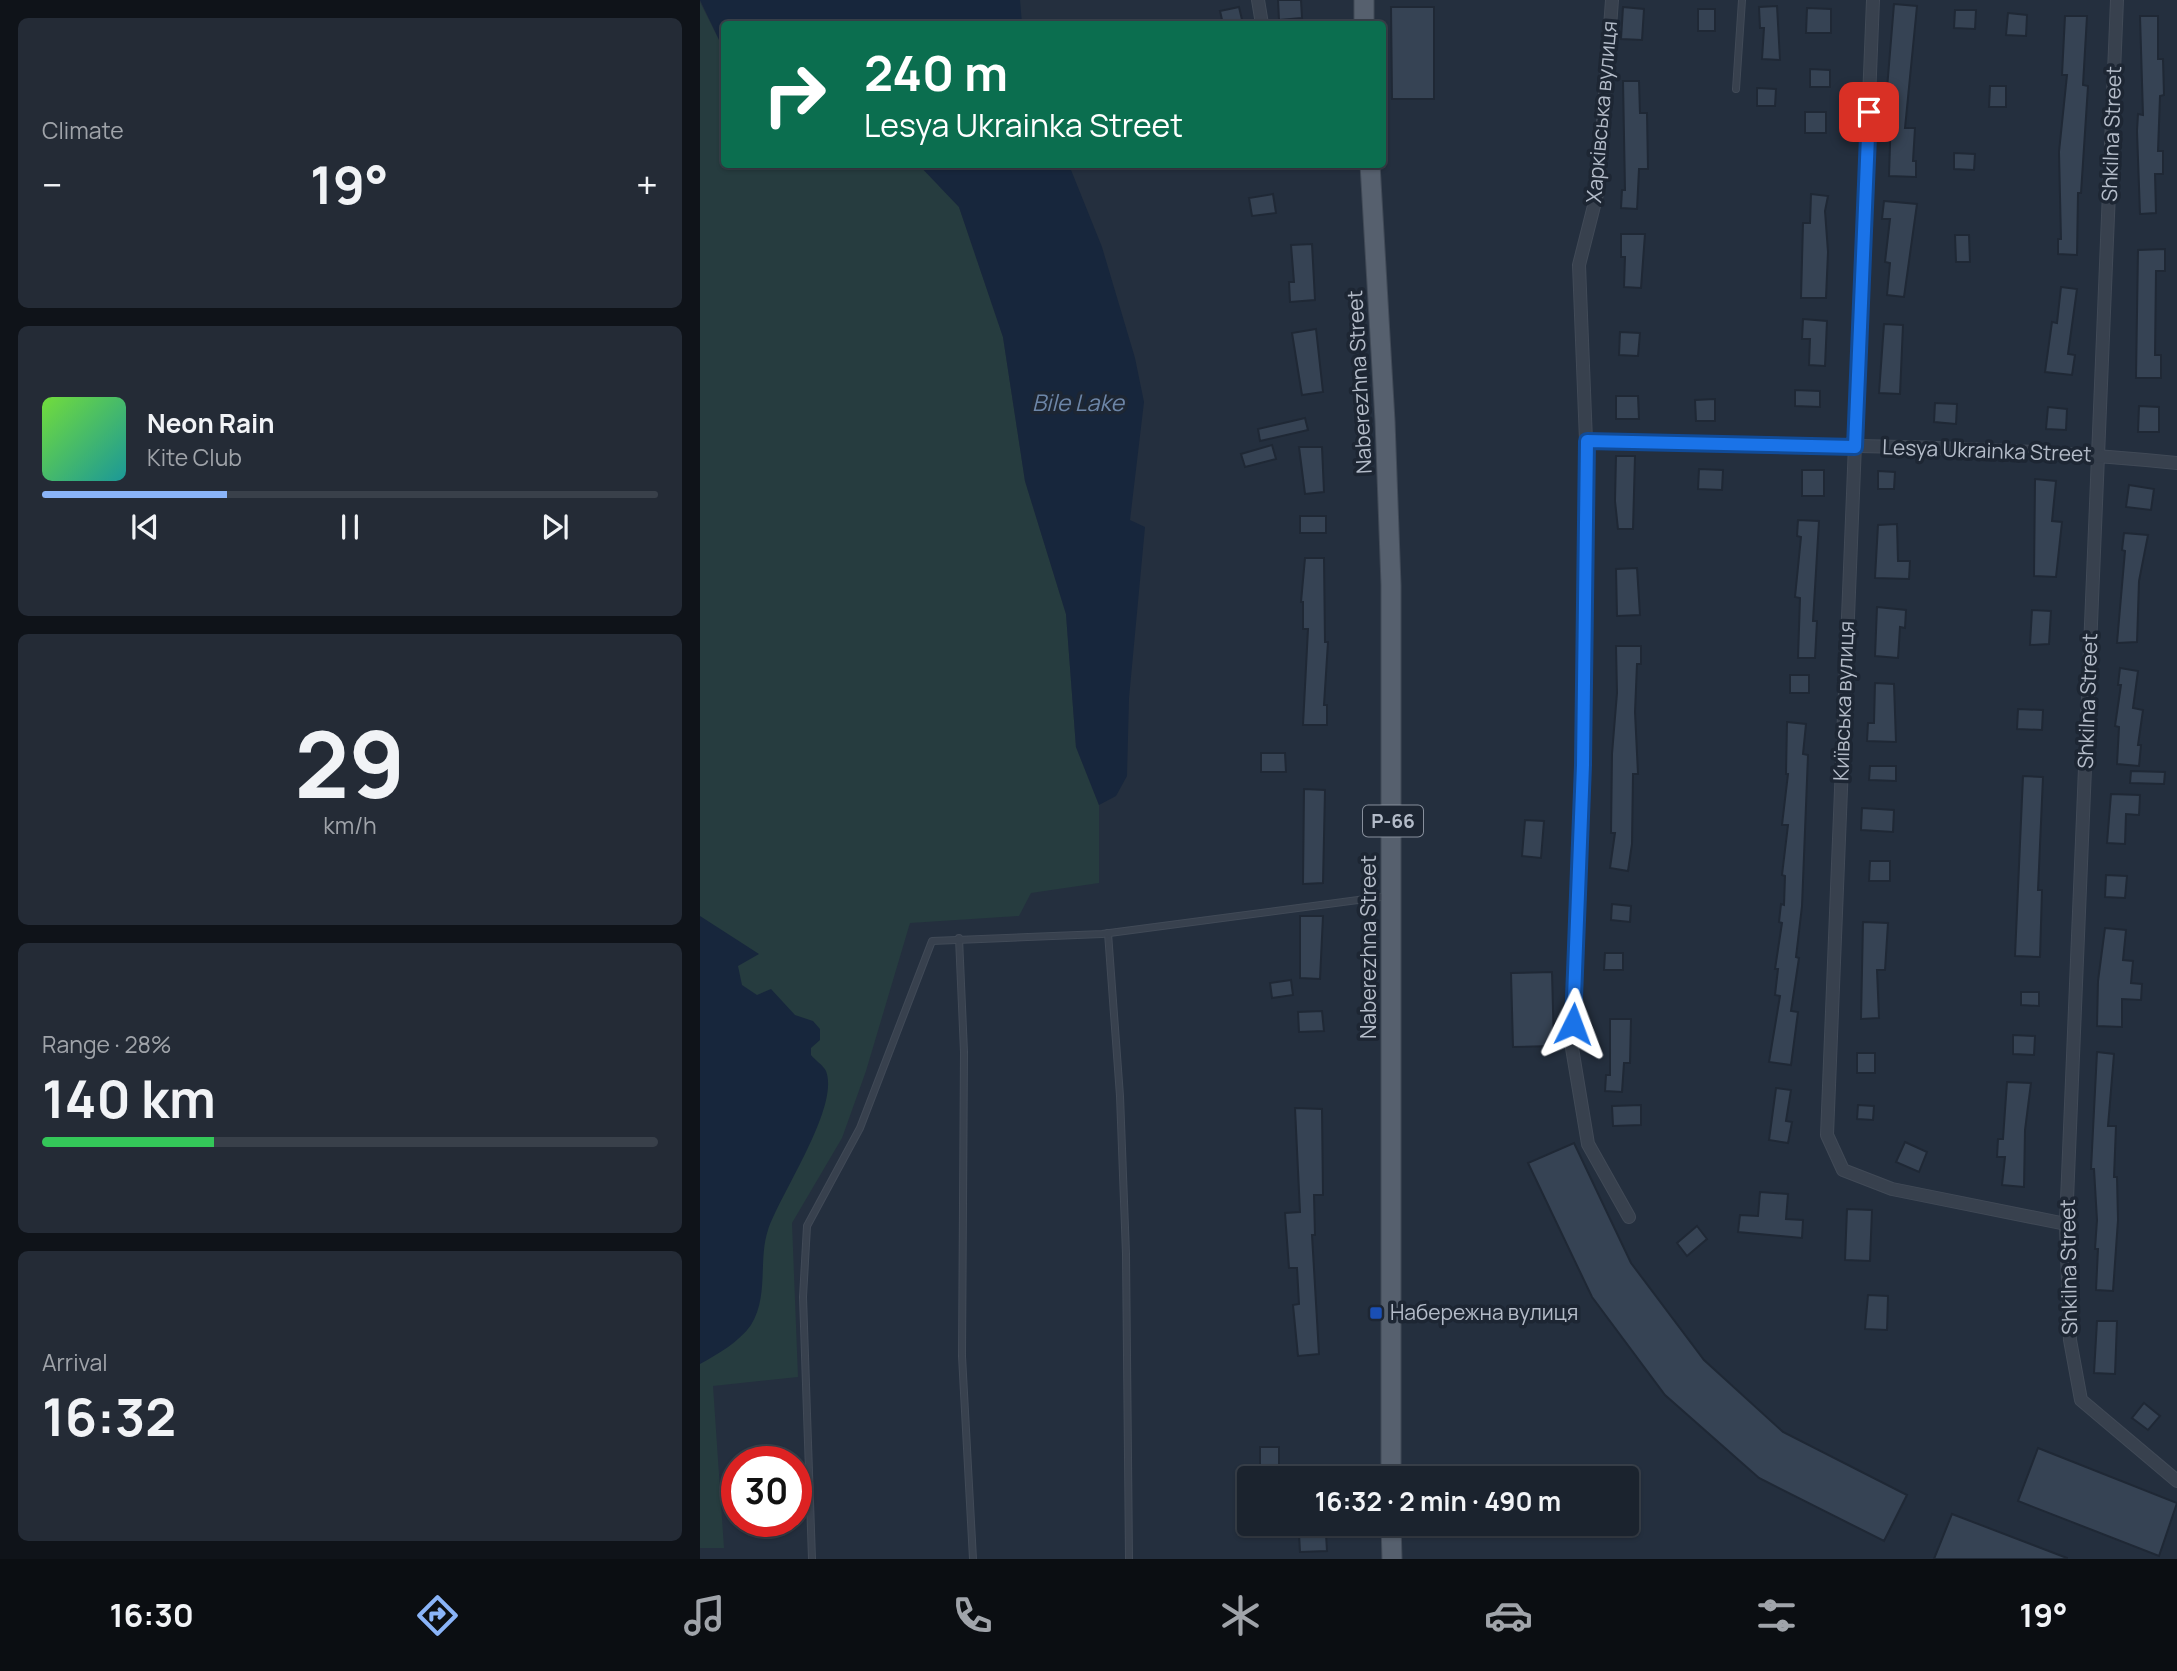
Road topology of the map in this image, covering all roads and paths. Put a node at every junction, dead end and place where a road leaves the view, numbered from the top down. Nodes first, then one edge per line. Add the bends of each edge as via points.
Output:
1 (1258, 0) edge
2 (1364, 0) edge
3 (1612, 0) edge
4 (1742, 0) edge
5 (1873, 0) edge
6 (2118, 0) edge
7 (1262, 21) edge
8 (1364, 21) edge
9 (1736, 89) dead end
10 (1370, 168) edge
11 (1587, 441) junction
12 (1855, 447) junction
13 (2099, 455) junction
14 (2177, 463) edge
15 (1393, 895) junction
16 (1108, 933) junction
17 (959, 938) junction
18 (1629, 1217) dead end
19 (2066, 1224) junction
20 (1391, 1466) edge
21 (2177, 1480) edge
22 (1391, 1536) edge
23 (812, 1559) edge
24 (972, 1559) edge
25 (1129, 1559) edge
26 (1392, 1559) edge

1 - 7 street
2 - 8 main road
3 - 11 street, Харківська вулиця via 1598,190 1580,265
4 - 9 lane
5 - 12 street, Київська вулиця
6 - 13 street, Shkilna Street
10 - 15 main road, Naberezhna Street / Р-66 via 1391,585
11 - 12 street, Lesya Ukrainka Street
11 - 18 street, Харківська вулиця via 1583,765 1572,1048 1588,1144
12 - 13 street, Lesya Ukrainka Street
12 - 19 street, Київська вулиця via 1826,1135 1843,1170 1892,1189
13 - 14 street, Lesya Ukrainka Street
13 - 19 street, Shkilna Street
15 - 16 lane
15 - 20 main road, Naberezhna Street / Р-66
16 - 17 lane
16 - 25 lane via 1125,1241
17 - 23 lane via 932,941 860,1128 807,1226 803,1297
17 - 24 lane via 964,1052 962,1356
19 - 21 street, Shkilna Street via 2070,1340 2081,1400
22 - 26 main road

